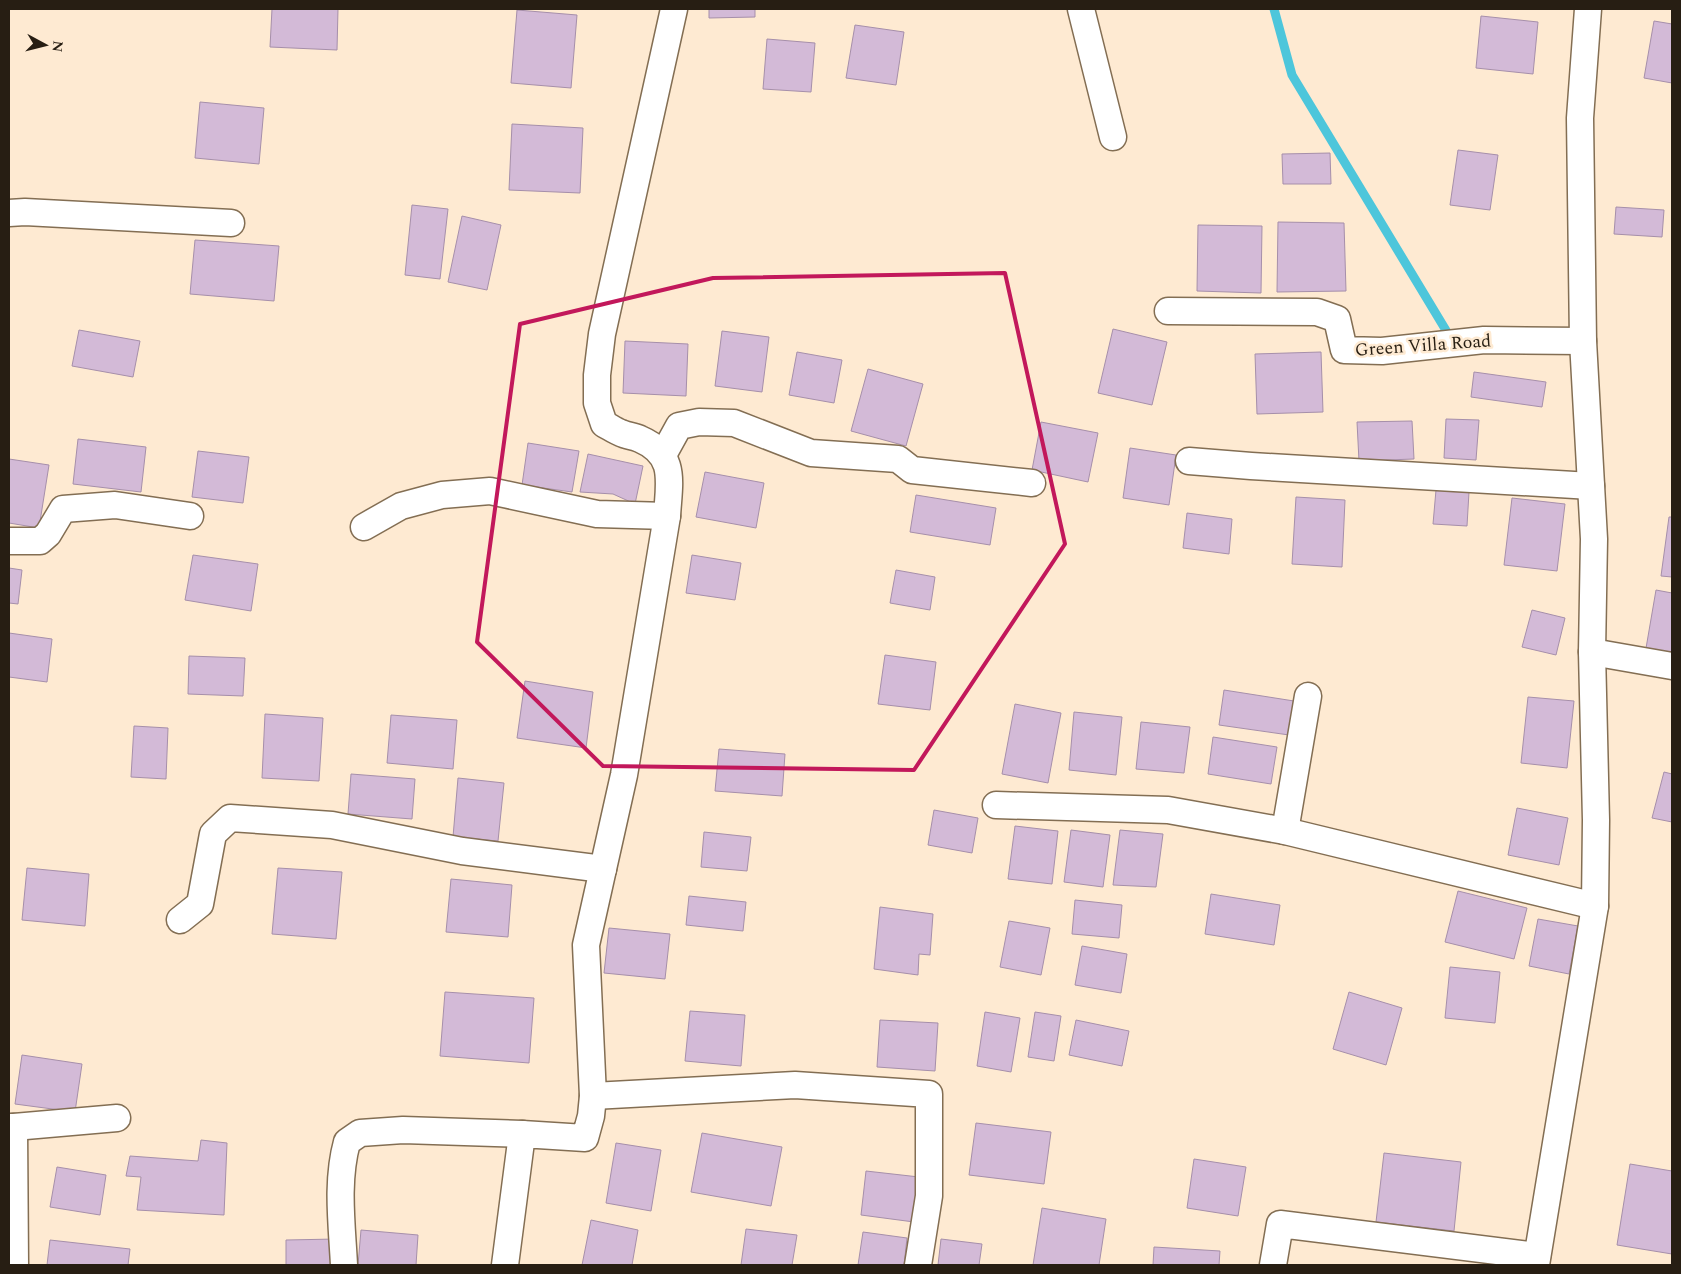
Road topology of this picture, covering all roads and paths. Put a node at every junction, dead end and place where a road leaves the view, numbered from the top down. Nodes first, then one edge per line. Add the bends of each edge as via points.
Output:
1 (674, 9) edge
2 (1080, 9) edge
3 (1588, 9) edge
4 (1113, 137) dead end
5 (9, 213) edge
6 (231, 223) dead end
7 (1168, 311) dead end
8 (1584, 341) junction
9 (663, 455) junction
10 (1189, 461) dead end
11 (1032, 483) dead end
12 (1591, 486) junction
13 (190, 516) dead end
14 (667, 516) junction
15 (364, 527) dead end
16 (9, 541) edge
17 (1592, 652) junction
18 (1672, 666) edge
19 (1308, 696) dead end
20 (996, 805) dead end
21 (1285, 831) junction
22 (603, 869) junction
23 (1595, 906) junction
24 (180, 920) dead end
25 (593, 1096) junction
26 (117, 1118) dead end
27 (11, 1127) edge
28 (522, 1134) junction
29 (1537, 1260) edge
30 (15, 1265) edge
31 (344, 1265) edge
32 (505, 1265) edge
33 (918, 1265) edge
34 (1273, 1265) edge

1 - 9 street via 602,334 597,375 597,403 604,424 639,438
2 - 4 street
3 - 8 street via 1580,118
5 - 6 street
7 - 8 street, Green Villa Road via 1316,312 1337,319 1344,350 1382,351 1484,340
8 - 12 street
9 - 11 street via 679,426 699,422 734,423 811,452 898,459 912,470
9 - 14 street via 670,473
10 - 12 street
12 - 17 street via 1594,540
13 - 16 street via 115,505 63,509 40,541
14 - 15 street via 597,514 490,491 442,495 402,506
14 - 22 street via 624,775
17 - 18 street
17 - 23 street
19 - 21 street
20 - 21 street via 1168,810
21 - 23 street
22 - 24 street via 462,851 332,825 230,818 213,834 200,904
22 - 25 street via 586,944
23 - 29 street
25 - 28 street via 585,1138
25 - 33 street via 795,1085 929,1094 929,1196
26 - 27 street
27 - 30 street
28 - 31 street via 403,1130 360,1134 347,1142 342,1161
28 - 32 street
29 - 34 street via 1280,1224

